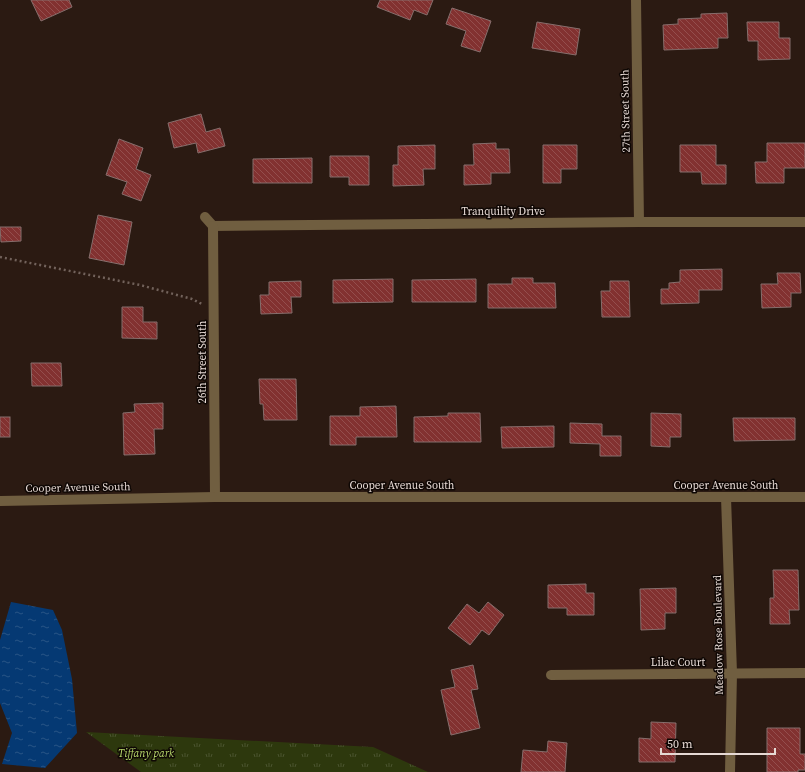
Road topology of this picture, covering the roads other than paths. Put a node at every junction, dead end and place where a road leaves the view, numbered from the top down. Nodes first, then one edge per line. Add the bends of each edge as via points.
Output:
1 (636, 0) edge
2 (205, 217) dead end
3 (638, 222) junction
4 (805, 222) edge
5 (213, 226) junction
6 (215, 497) junction
7 (726, 497) junction
8 (805, 497) edge
9 (0, 501) edge
10 (732, 673) junction
11 (805, 673) edge
12 (551, 675) dead end
13 (730, 772) edge

1 - 3 street, 27th Street South
2 - 5 street
3 - 4 street, Tranquility Drive
3 - 5 street, Tranquility Drive
5 - 6 street, 26th Street South
6 - 7 street, Cooper Avenue South
6 - 9 street, Cooper Avenue South
7 - 8 street, Cooper Avenue South
7 - 10 street, Meadow Rose Boulevard
10 - 11 street, Lilac Court
10 - 12 street, Lilac Court
10 - 13 street, Meadow Rose Boulevard

